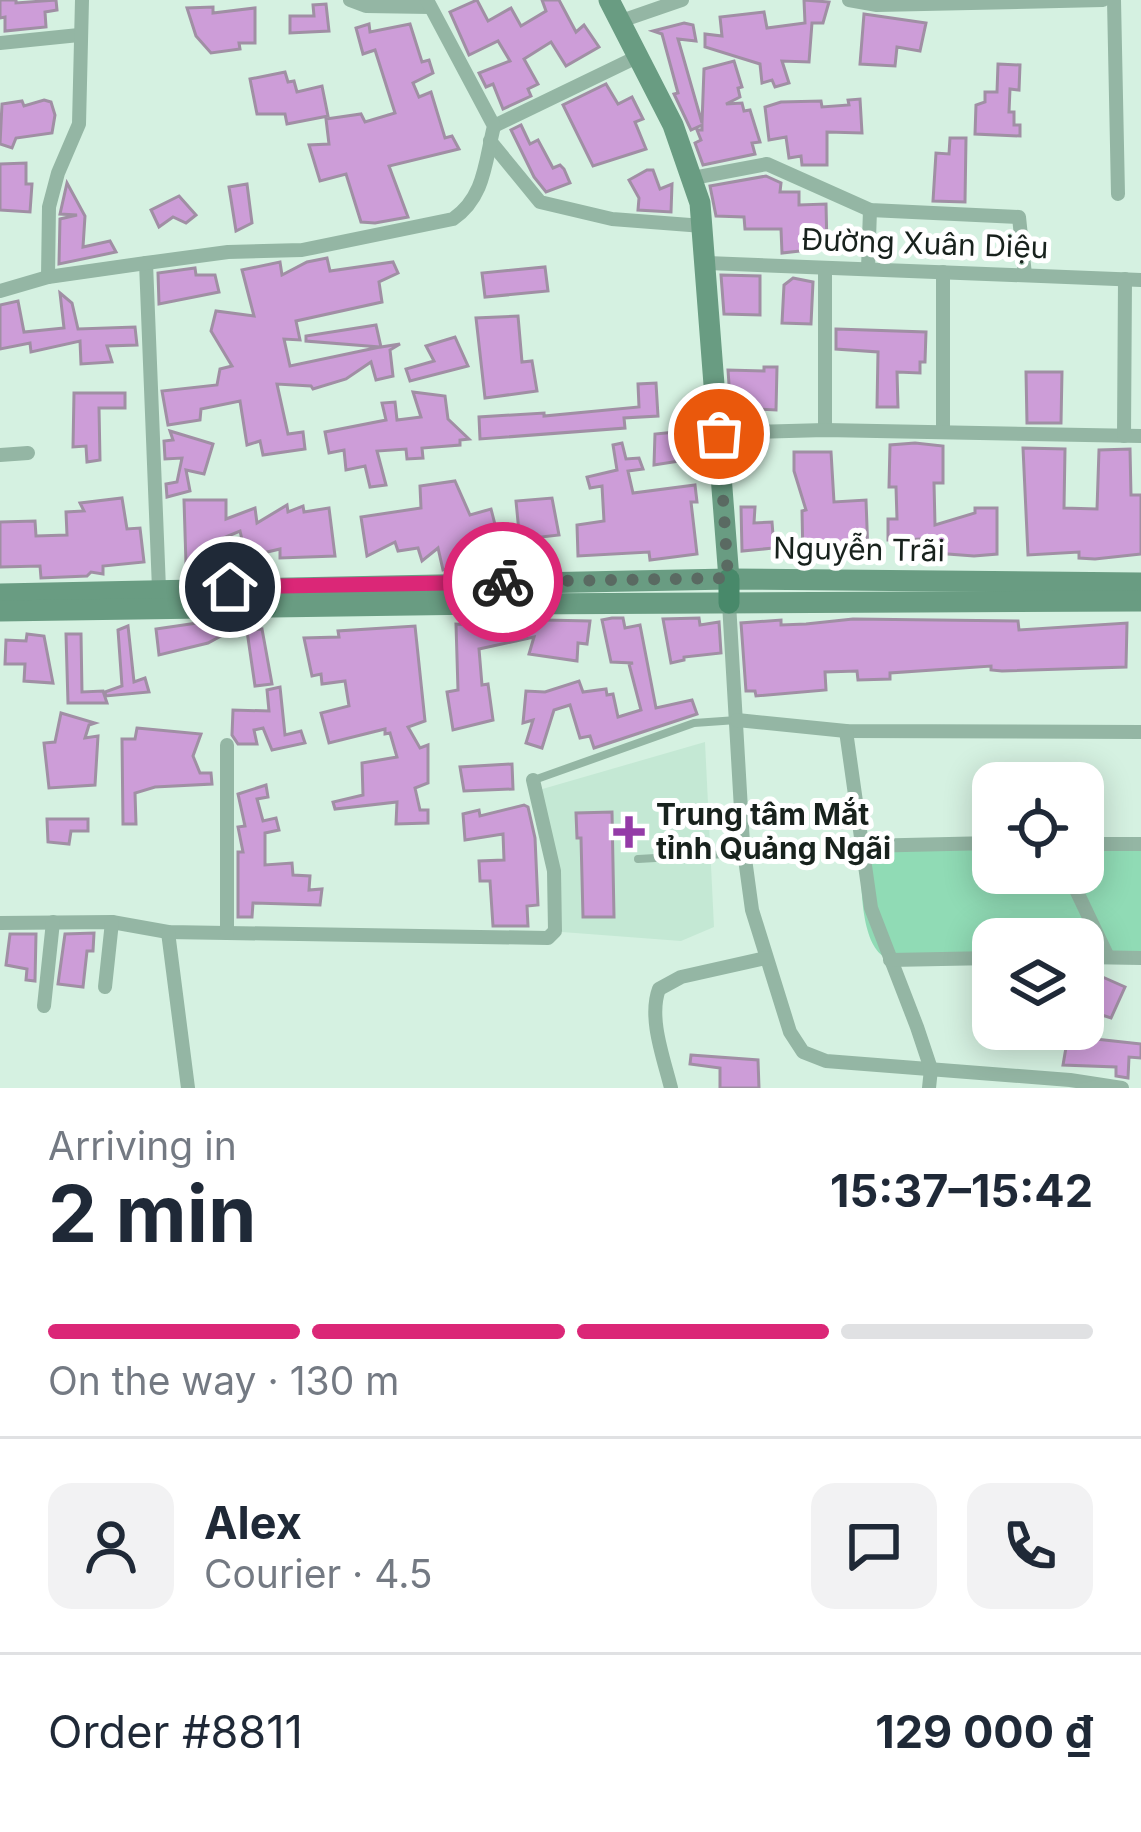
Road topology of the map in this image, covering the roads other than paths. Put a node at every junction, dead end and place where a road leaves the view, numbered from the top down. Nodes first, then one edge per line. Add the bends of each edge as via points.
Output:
1 (82, 0) edge
2 (350, 0) edge
3 (609, 0) edge
4 (682, 0) edge
5 (849, 0) edge
6 (1103, 0) edge
7 (1114, 0) edge
8 (993, 2) edge
9 (428, 3) edge
10 (620, 21) junction
11 (80, 35) junction
12 (0, 43) edge
13 (638, 56) junction
14 (492, 134) junction
15 (694, 178) junction
16 (1118, 194) dead end
17 (870, 210) junction
18 (703, 226) junction
19 (146, 263) junction
20 (707, 263) junction
21 (824, 268) junction
22 (868, 269) junction
23 (943, 272) junction
24 (1024, 275) junction
25 (48, 277) junction
26 (1133, 279) edge
27 (0, 291) edge
28 (825, 430) junction
29 (943, 431) junction
30 (719, 434) junction
31 (1124, 436) junction
32 (1141, 436) edge
33 (28, 453) dead end
34 (0, 455) edge
35 (728, 578) junction
36 (1141, 583) edge
37 (159, 589) junction
38 (0, 593) edge
39 (265, 597) junction
40 (1141, 601) edge
41 (729, 603) junction
42 (0, 611) edge
43 (737, 719) junction
44 (846, 731) junction
45 (1141, 732) edge
46 (227, 745) dead end
47 (533, 780) joint
48 (972, 843) edge
49 (1104, 844) edge
50 (1141, 844) edge
51 (860, 846) junction
52 (744, 853) junction
53 (638, 860) dead end
54 (1078, 894) edge
55 (0, 922) edge
56 (52, 922) junction
57 (112, 922) junction
58 (168, 932) junction
59 (227, 933) junction
60 (1104, 957) edge
61 (1108, 957) junction
62 (766, 958) junction
63 (972, 958) edge
64 (1141, 958) edge
65 (890, 960) junction
66 (105, 986) dead end
67 (44, 1006) dead end
68 (931, 1069) junction
69 (1052, 1083) edge
70 (188, 1088) edge
71 (671, 1088) edge
72 (929, 1088) edge
73 (1122, 1088) edge

1 - 11 street
2 - 9 street
3 - 10 main road
4 - 10 street
5 - 8 street
6 - 8 street
7 - 16 street
9 - 14 street
10 - 13 main road
11 - 12 street
11 - 25 street via 79,124 49,207
13 - 14 street
13 - 15 main road
14 - 18 street via 540,202 612,219
14 - 19 street via 479,190 453,219 302,250
15 - 17 street via 766,164
15 - 18 main road
17 - 22 street
17 - 24 street via 1019,217
18 - 20 main road
19 - 25 street
19 - 37 street
20 - 21 street, Đường Xuân Diệu
20 - 30 main road
21 - 22 street, Đường Xuân Diệu
21 - 28 street
22 - 23 street, Đường Xuân Diệu
23 - 24 street, Đường Xuân Diệu
23 - 29 street
24 - 26 street, Đường Xuân Diệu
25 - 27 street
26 - 31 street
28 - 29 street
28 - 30 street
29 - 31 street
30 - 35 main road
31 - 32 street
33 - 34 street
35 - 36 main road, Nguyễn Trãi
35 - 39 main road, Nguyễn Trãi
35 - 41 main road
37 - 38 main road, Nguyễn Trãi
37 - 39 main road, Nguyễn Trãi
39 - 41 main road, Nguyễn Trãi
39 - 42 main road, Nguyễn Trãi
40 - 41 main road, Nguyễn Trãi
41 - 43 street
43 - 44 street
43 - 47 lane via 694,723
43 - 52 street
44 - 45 street
44 - 51 street
46 - 59 street
47 - 59 street via 554,871 554,935
48 - 51 street
49 - 50 street
51 - 65 street
52 - 53 lane
52 - 62 street
54 - 61 street
55 - 56 street
56 - 57 street
56 - 67 street
57 - 58 street
57 - 66 street
58 - 59 street
58 - 70 street
60 - 61 street
61 - 64 street
62 - 68 street via 803,1052
62 - 71 street via 659,989 656,1016
63 - 65 street
65 - 68 street
68 - 69 street
68 - 72 street
69 - 73 street

